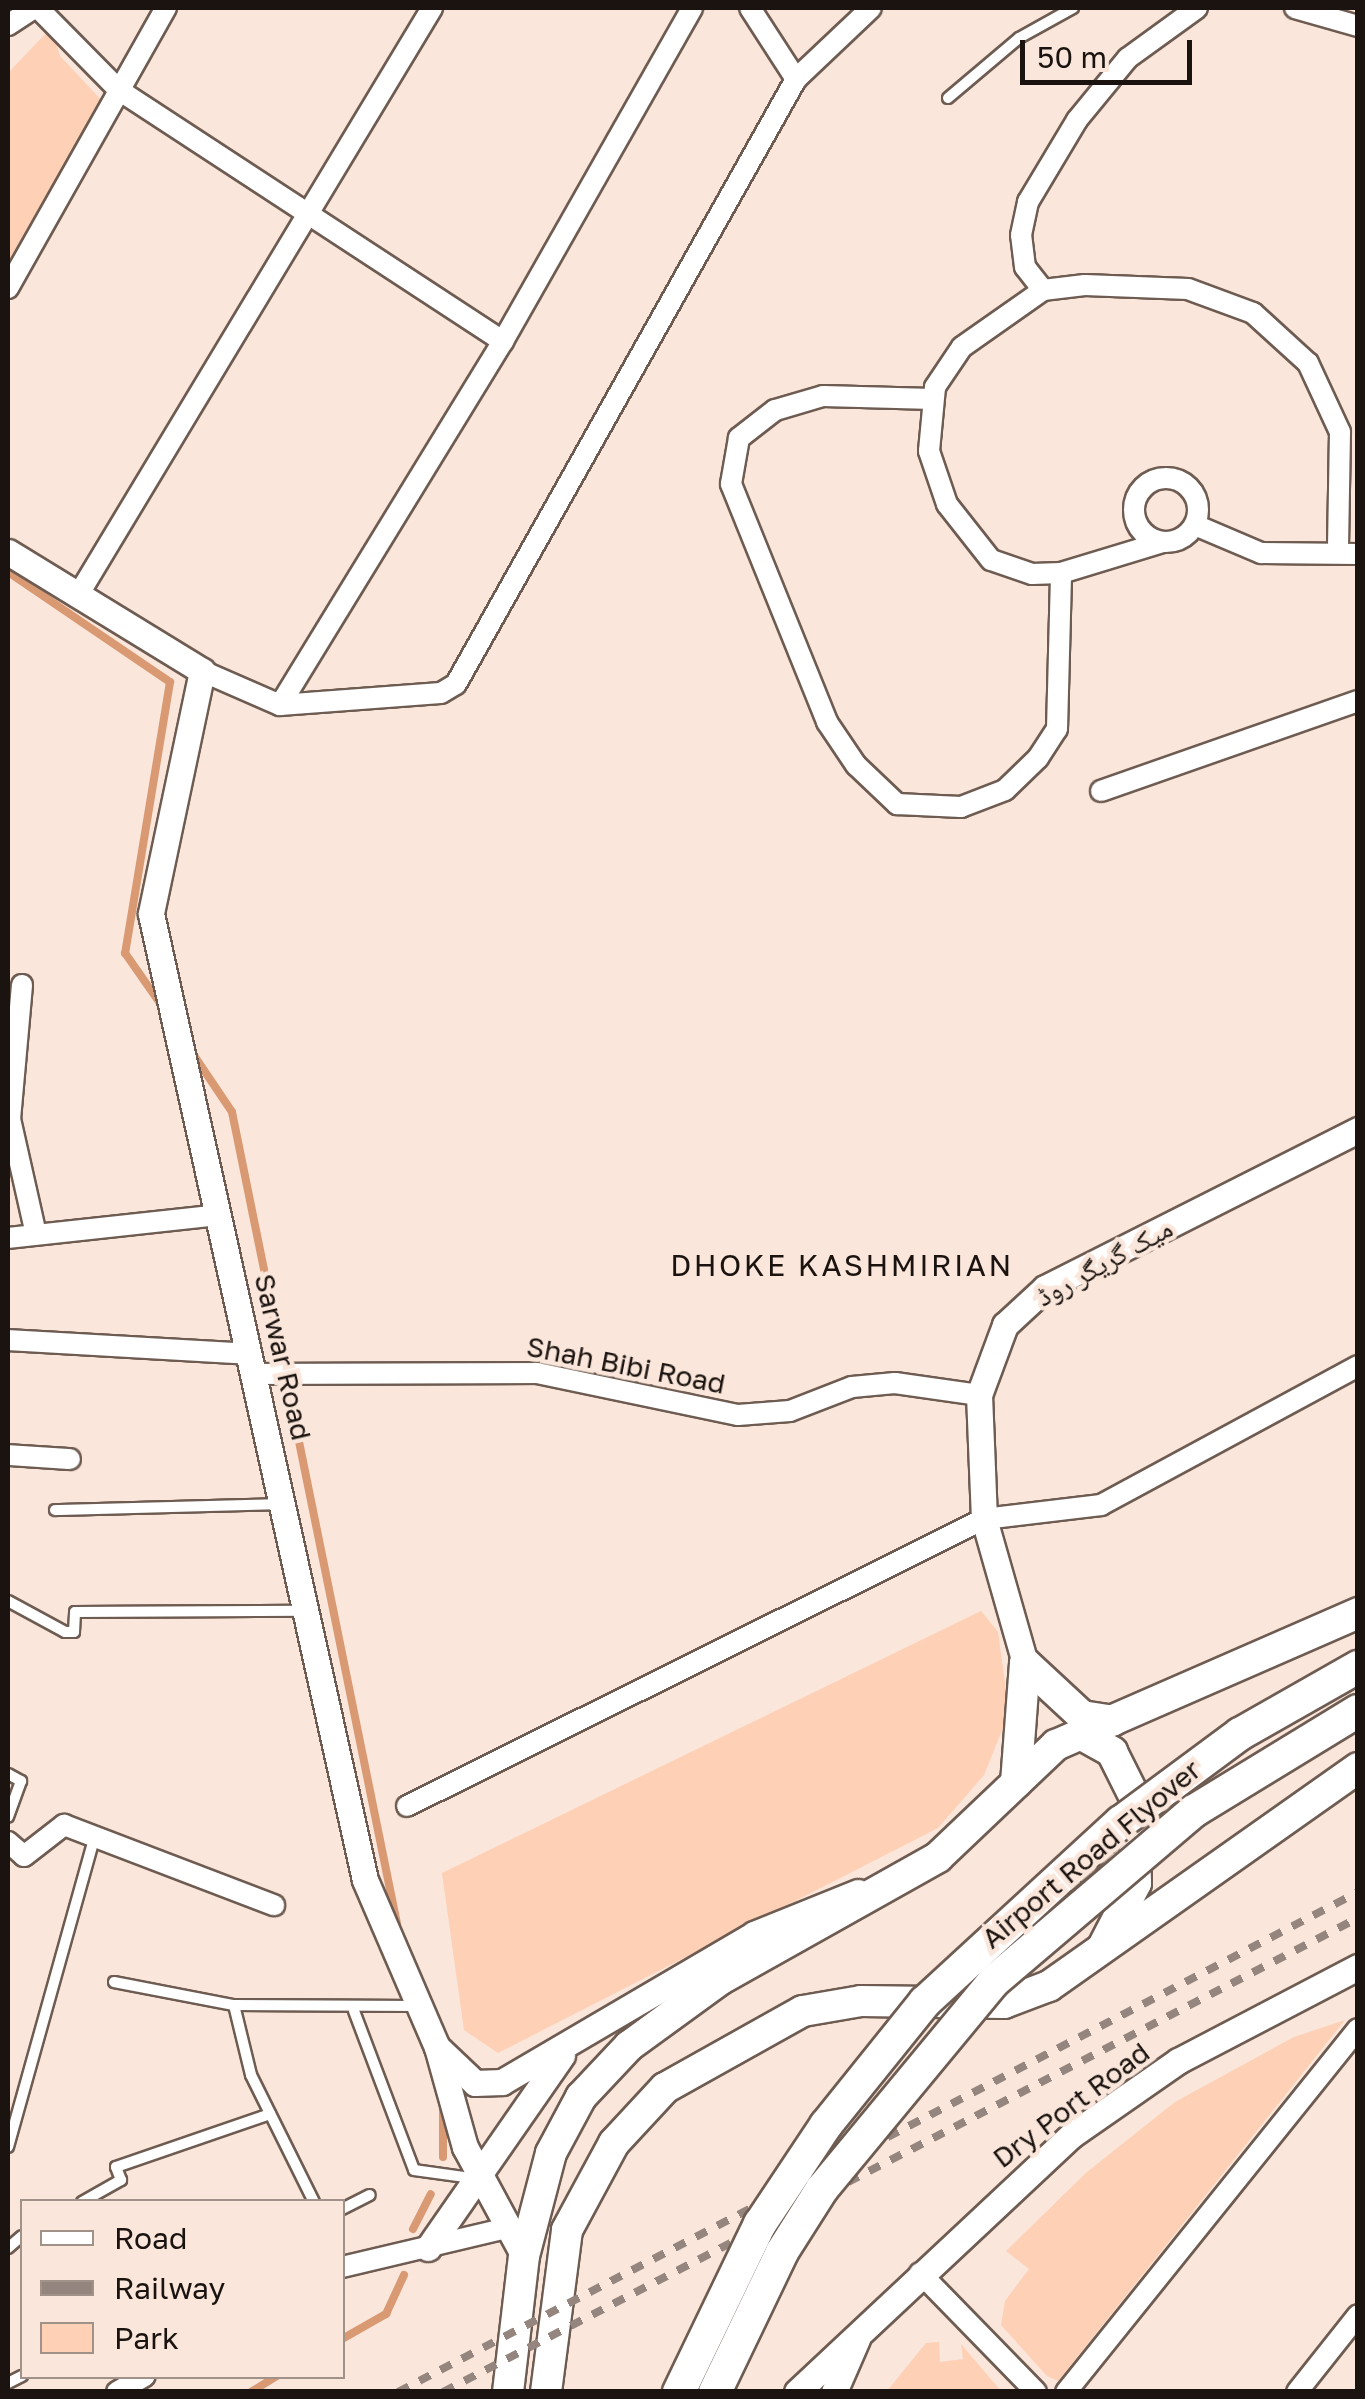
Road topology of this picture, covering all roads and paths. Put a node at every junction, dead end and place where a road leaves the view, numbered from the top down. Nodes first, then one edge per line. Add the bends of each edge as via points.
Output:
1 (36, 8) edge
2 (166, 8) edge
3 (430, 8) edge
4 (692, 8) edge
5 (750, 8) edge
6 (870, 8) edge
7 (1073, 8) edge
8 (1198, 8) edge
9 (1295, 8) edge
10 (8, 25) edge
11 (1358, 26) edge
12 (796, 79) junction
13 (119, 90) junction
14 (948, 98) dead end
15 (310, 214) junction
16 (8, 288) edge
17 (1043, 290) junction
18 (503, 341) junction
19 (933, 399) junction
20 (1195, 525) junction
21 (1162, 542) junction
22 (8, 552) edge
23 (1348, 552) edge
24 (1061, 573) junction
25 (76, 597) junction
26 (202, 670) junction
27 (1358, 701) edge
28 (280, 705) junction
29 (1102, 791) dead end
30 (22, 985) dead end
31 (1358, 1130) edge
32 (220, 1215) junction
33 (36, 1234) junction
34 (8, 1238) edge
35 (8, 1340) edge
36 (254, 1364) junction
37 (1358, 1366) edge
38 (979, 1395) junction
39 (8, 1455) edge
40 (70, 1458) dead end
41 (286, 1504) junction
42 (55, 1510) dead end
43 (984, 1519) junction
44 (8, 1601) edge
45 (309, 1612) junction
46 (1358, 1613) edge
47 (1025, 1663) junction
48 (1358, 1667) edge
49 (1358, 1711) edge
50 (1112, 1721) junction
51 (1080, 1734) junction
52 (1358, 1768) edge
53 (8, 1774) edge
54 (1016, 1783) junction
55 (408, 1806) dead end
56 (8, 1818) edge
57 (94, 1836) junction
58 (8, 1842) edge
59 (908, 1876) junction
60 (274, 1905) dead end
61 (1094, 1961) junction
62 (1358, 1967) edge
63 (114, 1982) dead end
64 (234, 2005) junction
65 (422, 2006) junction
66 (354, 2011) junction
67 (1358, 2028) edge
68 (438, 2047) junction
69 (566, 2050) junction
70 (622, 2052) junction
71 (665, 2088) junction
72 (270, 2114) junction
73 (8, 2147) edge
74 (478, 2177) junction
75 (370, 2195) dead end
76 (87, 2199) edge
77 (312, 2199) edge
78 (345, 2208) edge
79 (507, 2228) junction
80 (428, 2248) junction
81 (524, 2256) junction
82 (345, 2267) edge
83 (920, 2273) junction
84 (1358, 2315) edge
85 (857, 2339) junction
86 (139, 2379) edge
87 (116, 2392) edge
88 (508, 2392) edge
89 (546, 2392) edge
90 (679, 2392) edge
91 (714, 2392) edge
92 (797, 2392) edge
93 (834, 2392) edge
94 (1036, 2392) edge
95 (1066, 2392) edge
96 (1297, 2392) edge

1 - 10 street
1 - 13 street
2 - 13 street
3 - 15 street
4 - 18 street
5 - 12 street
6 - 12 street
7 - 14 lane via 1019,38
8 - 17 street via 1128,58 1076,120 1028,202 1025,267
9 - 11 street
12 - 28 street via 456,684 441,693
13 - 15 street
13 - 16 street
15 - 18 street
15 - 25 street
17 - 19 street via 962,347
17 - 23 street via 1172,287 1252,314 1308,363 1340,432
18 - 28 street
19 - 24 street via 929,451 947,504 991,560 1032,574
19 - 24 street via 822,396 775,410 740,438 731,484 827,722 856,765 897,804 961,806 1005,790 1038,758 1058,729
20 - 21 street
20 - 21 street via 1198,504 1188,485 1168,477 1147,484 1134,512 1143,532
20 - 23 street via 1261,553
21 - 24 street
22 - 25 street
25 - 26 street
26 - 28 street
26 - 32 street, Sarwar Road via 151,914
27 - 29 street
30 - 33 street via 10,1119
31 - 38 street, میک گریگر روڈ via 1045,1288 1005,1325
32 - 33 street
32 - 36 street, Sarwar Road
33 - 34 street
35 - 36 street, Shah Bibi Road
36 - 38 street, Shah Bibi Road via 537,1372 738,1415 790,1410 852,1387 895,1382
36 - 41 street, Sarwar Road
37 - 43 street via 1101,1504
38 - 43 street, میک گریگر روڈ
39 - 40 street
41 - 42 lane
41 - 45 street, Sarwar Road
43 - 47 street, میک گریگر روڈ
43 - 55 street
44 - 45 lane via 65,1632 74,1632 75,1612
45 - 65 street, Sarwar Road via 364,1880
46 - 50 main road
47 - 50 main road via 1082,1716
47 - 54 main road, میک گریگر روڈ
48 - 90 main road, Airport Road Flyover, bridge via 1240,1734 1120,1822 925,2002 826,2125 760,2224
49 - 91 main road, Airport Road Flyover, bridge via 1194,1812 993,1982 822,2189 782,2252
50 - 51 main road
51 - 54 main road
51 - 61 main road via 1112,1752 1128,1773 1138,1841 1136,1883
52 - 61 main road via 1238,1848
53 - 56 lane via 21,1781
54 - 59 main road via 978,1824
57 - 58 street via 64,1825 24,1856
57 - 60 street
57 - 73 lane
59 - 69 street via 754,1934
59 - 70 main road via 721,1979
61 - 71 main road via 1004,2003 861,2002 803,2011
62 - 83 street, Dry Port Road via 1126,2094
63 - 64 lane
64 - 66 lane
64 - 72 lane
65 - 66 lane
65 - 68 street, Sarwar Road
66 - 74 lane via 414,2170 458,2182
67 - 95 street
68 - 69 street via 462,2074 487,2086
68 - 74 street, Sarwar Road via 450,2108
69 - 74 street
70 - 71 main road
70 - 81 main road via 562,2127
71 - 89 main road via 614,2143 567,2230
72 - 76 lane via 116,2167 121,2180
72 - 77 lane
74 - 79 street, Sarwar Road
74 - 80 street
75 - 78 lane
79 - 80 street
79 - 81 street, Sarwar Road
80 - 82 street
81 - 88 main road
83 - 85 street, Dry Port Road
83 - 94 street
84 - 96 street
85 - 92 street, Dry Port Road
85 - 93 street
86 - 87 street

